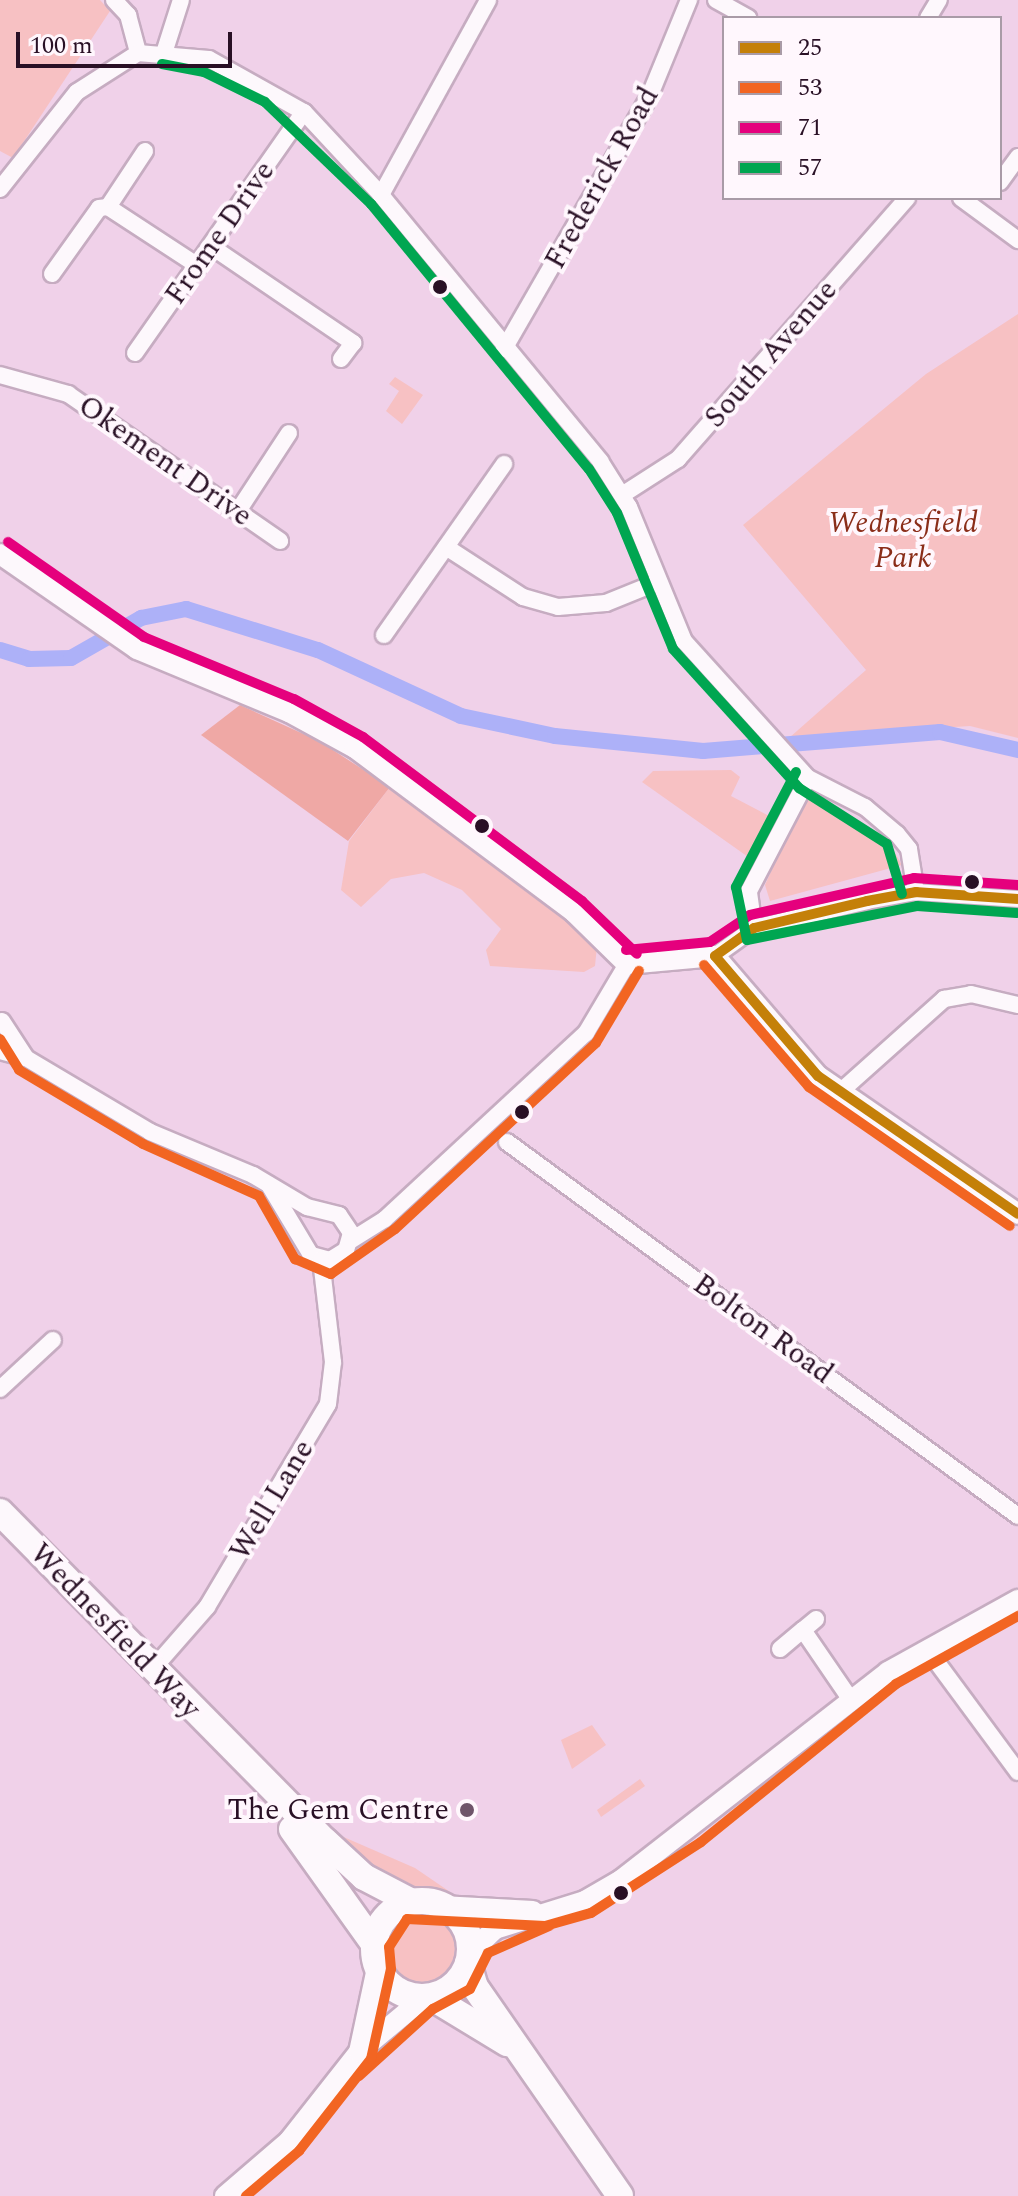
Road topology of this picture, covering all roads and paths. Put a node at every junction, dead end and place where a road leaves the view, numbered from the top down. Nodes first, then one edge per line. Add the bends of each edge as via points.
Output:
1 (114, 0) edge
2 (181, 0) edge
3 (488, 0) edge
4 (689, 0) edge
5 (716, 0) edge
6 (744, 16) edge
7 (165, 50) junction
8 (138, 53) junction
9 (304, 112) junction
10 (145, 151) dead end
11 (1018, 157) edge
12 (1002, 179) edge
13 (0, 189) edge
14 (381, 195) junction
15 (905, 200) edge
16 (985, 203) edge
17 (108, 207) junction
18 (1018, 240) edge
19 (212, 247) junction
20 (198, 266) junction
21 (52, 274) dead end
22 (504, 349) junction
23 (135, 353) dead end
24 (341, 359) dead end
25 (0, 375) edge
26 (289, 433) dead end
27 (504, 464) dead end
28 (622, 495) junction
29 (238, 511) junction
30 (280, 541) dead end
31 (446, 547) junction
32 (0, 554) edge
33 (658, 582) junction
34 (384, 635) dead end
35 (808, 778) junction
36 (916, 892) junction
37 (1018, 899) edge
38 (754, 928) junction
39 (715, 956) junction
40 (627, 964) junction
41 (1018, 1005) edge
42 (1, 1019) edge
43 (0, 1051) edge
44 (26, 1058) junction
45 (840, 1092) junction
46 (507, 1142) dead end
47 (269, 1185) junction
48 (324, 1211) junction
49 (1018, 1214) edge
50 (350, 1233) junction
51 (301, 1235) junction
52 (338, 1257) junction
53 (321, 1260) junction
54 (328, 1307) junction
55 (53, 1340) dead end
56 (0, 1389) edge
57 (0, 1512) edge
58 (1018, 1516) edge
59 (1018, 1600) edge
60 (780, 1649) dead end
61 (927, 1649) junction
62 (151, 1671) junction
63 (851, 1700) junction
64 (230, 1750) junction
65 (1018, 1772) edge
66 (412, 1902) junction
67 (441, 1906) junction
68 (545, 1912) junction
69 (375, 1956) junction
70 (469, 1958) junction
71 (428, 1997) junction
72 (359, 2052) junction
73 (520, 2052) junction
74 (225, 2196) edge
75 (620, 2196) edge

1 - 8 street via 128,15
2 - 7 street
3 - 14 street
4 - 22 street, Frederick Road via 650,95
5 - 6 street
7 - 8 street
7 - 9 street via 222,64
8 - 13 street via 87,83
9 - 14 street
9 - 19 street, Frome Drive
10 - 17 street
11 - 12 street
14 - 22 street
15 - 28 street, South Avenue via 678,459
16 - 18 street
17 - 20 street
17 - 21 street via 99,208
19 - 20 street, Frome Drive
19 - 24 street via 353,343
20 - 23 street, Frome Drive
22 - 28 street
25 - 29 street, Okement Drive via 68,394
26 - 29 street
27 - 31 street
28 - 33 street
29 - 30 street, Okement Drive
31 - 33 street via 523,597 558,607 606,603
31 - 34 street
32 - 40 street via 137,649 343,741 565,904
33 - 35 street via 684,641
35 - 36 street via 865,807 897,834 909,849
35 - 38 street via 749,891
36 - 37 street
36 - 38 street
38 - 39 street
39 - 40 street
39 - 45 street via 788,1048
40 - 50 street via 586,1033 385,1219
41 - 45 street via 971,994 944,999
42 - 44 street
43 - 44 street
44 - 47 street via 150,1132
45 - 49 street
46 - 58 street, Bolton Road
47 - 48 street
47 - 51 street
48 - 50 street
48 - 51 street via 307,1220
50 - 52 street
51 - 53 street via 306,1250
52 - 53 street
52 - 54 street
53 - 54 street
54 - 62 street, Well Lane via 333,1377 324,1414 207,1607
55 - 56 street
57 - 62 main road, Wednesfield Way
59 - 61 street
60 - 63 street via 810,1625
61 - 63 street
61 - 65 street
62 - 64 main road, Wednesfield Way
63 - 68 street via 661,1854 585,1901
64 - 66 main road, Wednesfield Way via 364,1877
64 - 69 main road, Wednesfield Way via 338,1886
66 - 67 main road
66 - 69 main road via 385,1918
67 - 68 street
67 - 70 main road via 463,1926
68 - 70 street via 495,1929
69 - 71 main road via 396,1990
69 - 72 street
70 - 71 main road via 460,1979
70 - 73 main road via 475,1987
71 - 72 street
71 - 73 main road
72 - 74 street via 289,2141
73 - 75 main road

